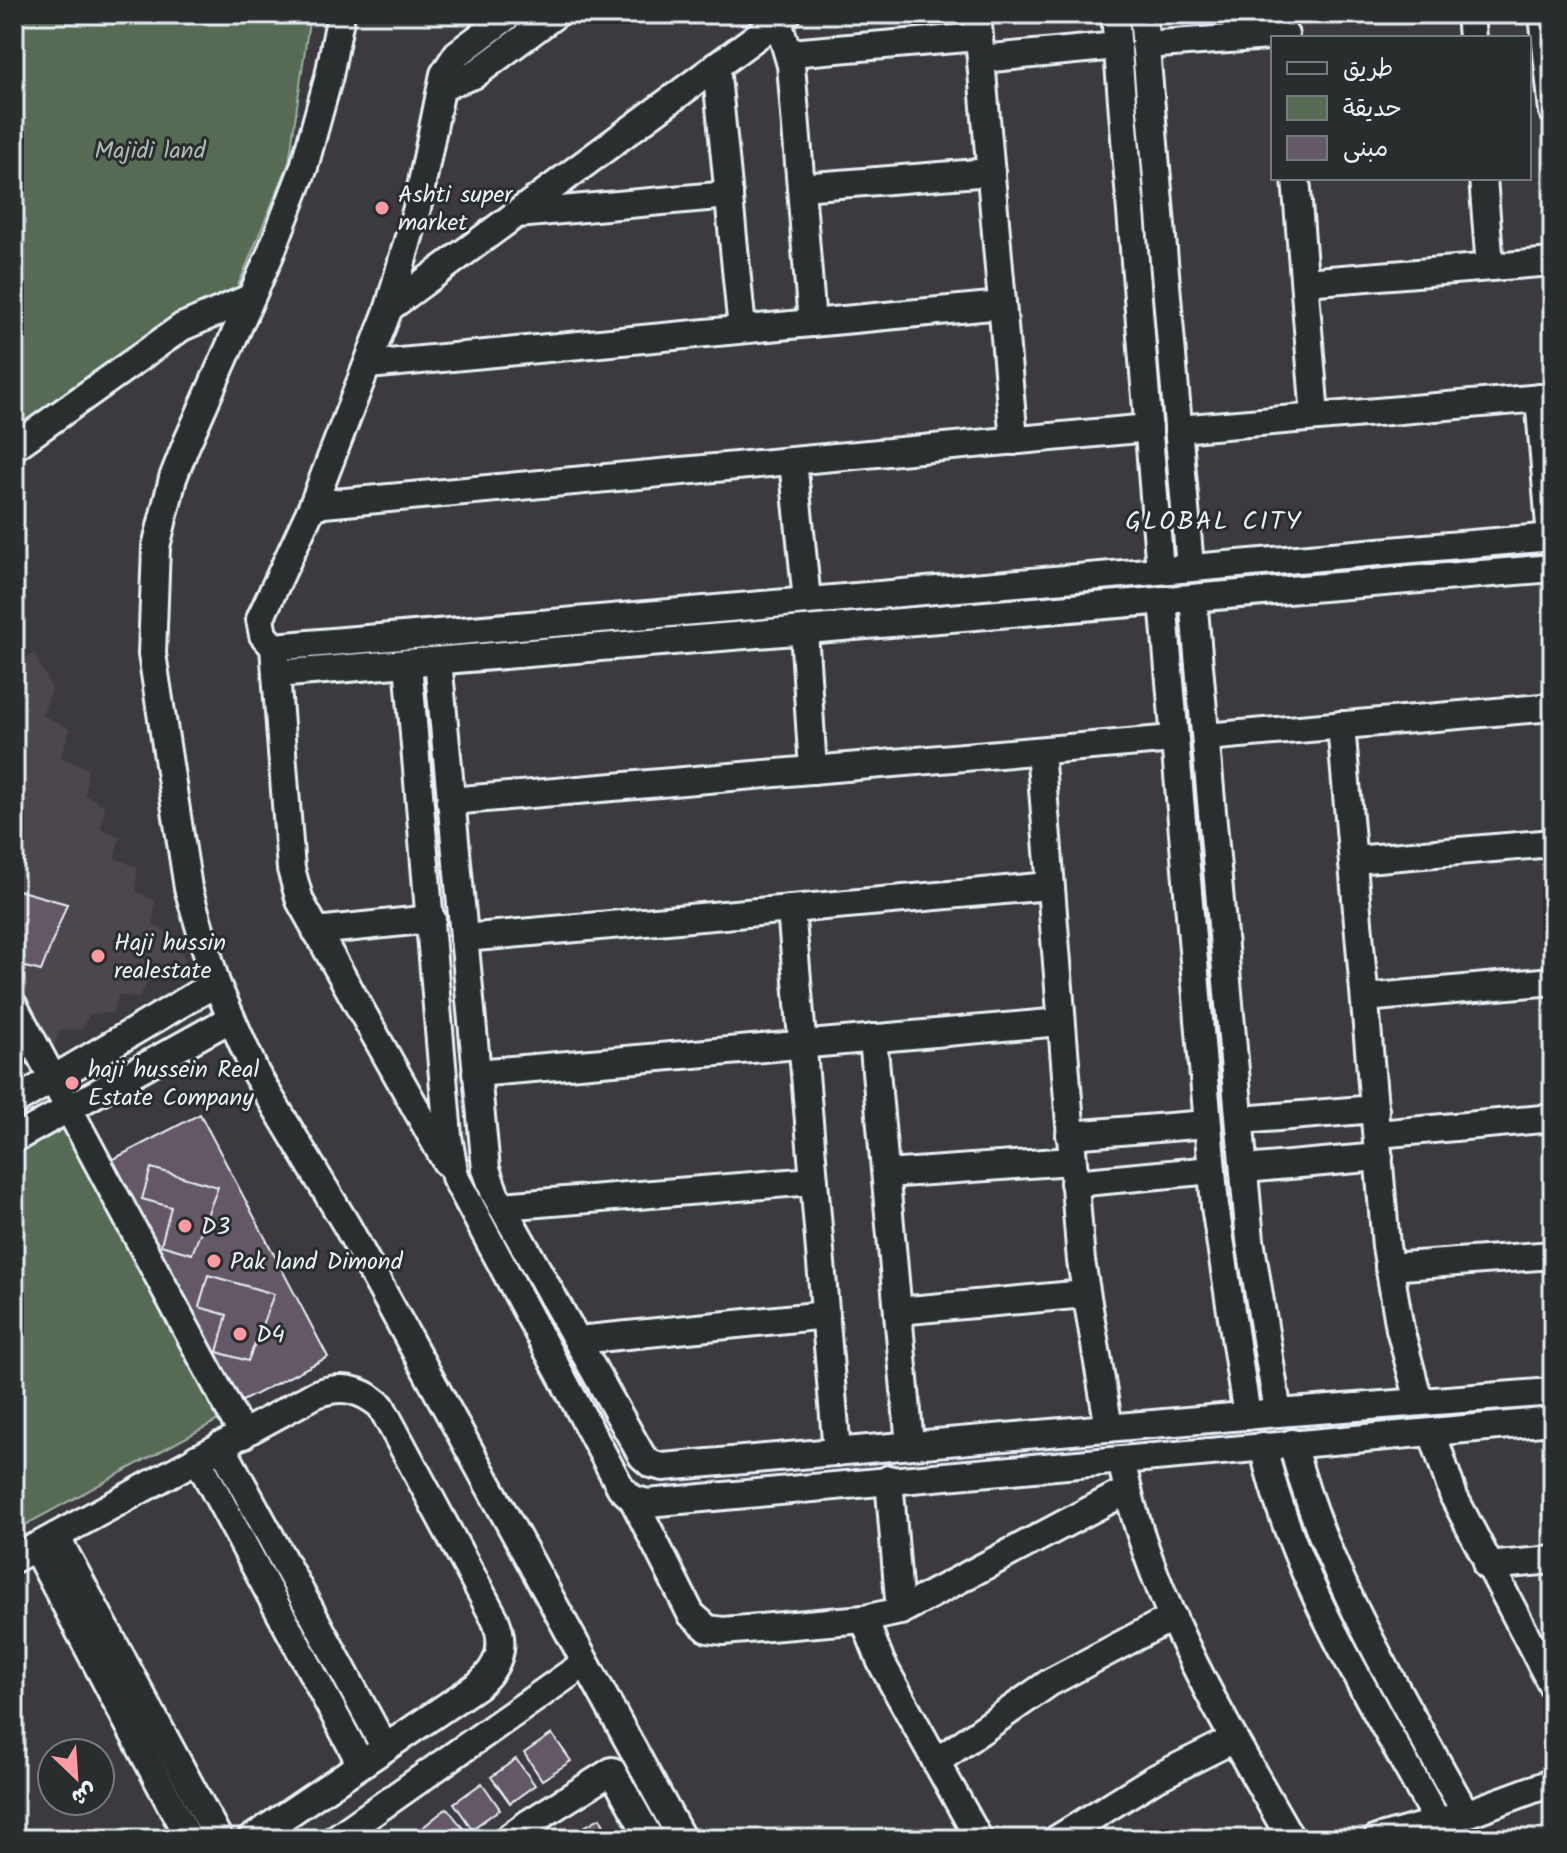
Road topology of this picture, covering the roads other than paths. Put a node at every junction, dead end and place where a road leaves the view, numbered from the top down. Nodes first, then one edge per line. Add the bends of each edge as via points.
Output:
1 (341, 14) edge
2 (510, 14) edge
3 (556, 14) edge
4 (1115, 14) edge
5 (1143, 14) edge
6 (1470, 14) edge
7 (1543, 14) edge
8 (782, 17) edge
9 (1284, 29) edge
10 (1472, 36) edge
11 (979, 37) edge
12 (1145, 45) junction
13 (1117, 46) junction
14 (790, 53) junction
15 (716, 66) junction
16 (443, 86) junction
17 (1553, 111) edge
18 (991, 172) junction
19 (1296, 180) edge
20 (1483, 180) edge
21 (801, 187) junction
22 (729, 195) junction
23 (515, 215) junction
24 (1553, 262) edge
25 (1490, 267) junction
26 (1305, 282) junction
27 (250, 298) junction
28 (1002, 305) junction
29 (389, 308) junction
30 (812, 323) junction
31 (742, 329) junction
32 (368, 365) junction
33 (1546, 397) edge
34 (1315, 417) junction
35 (1149, 428) junction
36 (1178, 429) junction
37 (1014, 441) junction
38 (14, 447) edge
39 (793, 461) junction
40 (313, 505) junction
41 (1552, 537) edge
42 (1190, 567) junction
43 (1553, 568) edge
44 (1160, 570) junction
45 (1193, 598) junction
46 (1163, 600) junction
47 (807, 601) junction
48 (804, 631) junction
49 (274, 647) junction
50 (438, 661) junction
51 (408, 663) junction
52 (276, 674) junction
53 (1553, 707) edge
54 (1341, 725) junction
55 (1206, 737) junction
56 (1174, 739) junction
57 (1040, 751) junction
58 (813, 770) junction
59 (450, 801) junction
60 (1553, 843) edge
61 (1354, 860) junction
62 (1050, 886) junction
63 (791, 909) junction
64 (432, 919) junction
65 (316, 931) junction
66 (464, 938) junction
67 (1553, 981) edge
68 (216, 983) junction
69 (1365, 998) junction
70 (14, 1006) edge
71 (230, 1019) junction
72 (1061, 1022) junction
73 (873, 1038) junction
74 (803, 1045) junction
75 (476, 1073) junction
76 (53, 1081) junction
77 (14, 1102) edge
78 (70, 1110) junction
79 (1553, 1118) edge
80 (1241, 1120) junction
81 (1207, 1124) junction
82 (1377, 1133) junction
83 (14, 1139) edge
84 (1072, 1160) junction
85 (1245, 1169) junction
86 (1212, 1170) junction
87 (886, 1174) junction
88 (455, 1177) junction
89 (813, 1181) junction
90 (502, 1206) junction
91 (1553, 1255) edge
92 (1389, 1267) junction
93 (1085, 1294) junction
94 (898, 1311) junction
95 (826, 1315) junction
96 (578, 1340) junction
97 (1553, 1392) edge
98 (1419, 1401) junction
99 (1278, 1413) junction
100 (1247, 1416) junction
101 (1553, 1421) edge
102 (1109, 1428) junction
103 (1432, 1432) junction
104 (232, 1440) junction
105 (1292, 1443) junction
106 (910, 1445) junction
107 (1263, 1446) junction
108 (837, 1452) junction
109 (197, 1458) junction
110 (1121, 1458) junction
111 (889, 1479) junction
112 (1128, 1490) junction
113 (633, 1499) junction
114 (35, 1547) edge
115 (1553, 1560) edge
116 (1487, 1566) junction
117 (900, 1611) junction
118 (1173, 1617) junction
119 (864, 1619) junction
120 (585, 1663) junction
121 (1553, 1687) edge
122 (1234, 1739) junction
123 (385, 1748) junction
124 (936, 1762) junction
125 (361, 1764) junction
126 (1553, 1782) edge
127 (1466, 1814) junction
128 (1438, 1823) junction
129 (534, 1831) edge
130 (189, 1839) edge
131 (219, 1839) edge
132 (251, 1839) edge
133 (335, 1839) edge
134 (507, 1839) edge
135 (650, 1839) edge
136 (682, 1839) edge
137 (979, 1839) edge
138 (1057, 1839) edge
139 (1291, 1839) edge
140 (1377, 1839) edge

1 - 27 street via 304,167
2 - 16 street via 457,54
3 - 16 street via 474,75
4 - 13 street
5 - 12 street
6 - 10 street
7 - 17 street
8 - 14 street
8 - 15 street
9 - 12 street
11 - 13 street
11 - 14 street
11 - 18 street
12 - 36 street
13 - 35 street
14 - 21 street
15 - 22 street
15 - 23 street
16 - 29 street
18 - 21 street
18 - 28 street
19 - 26 street
20 - 25 street
21 - 30 street
22 - 23 street
22 - 31 street
23 - 29 street
24 - 25 street
25 - 26 street
26 - 34 street
27 - 38 street via 182,327
27 - 68 street via 173,478 152,583 155,690 188,888
28 - 30 street
28 - 37 street
29 - 32 street
30 - 31 street
31 - 32 street
32 - 40 street
33 - 34 street
33 - 41 street
34 - 36 street
35 - 37 street
35 - 44 street
36 - 42 street
37 - 39 street
39 - 40 street
39 - 47 street
40 - 49 street via 261,611 263,635
41 - 42 street
42 - 44 street
43 - 45 street
44 - 47 street
45 - 46 street
45 - 55 street
46 - 48 street
46 - 56 street
47 - 49 street
48 - 50 street
48 - 58 street
49 - 52 street
50 - 51 street
50 - 59 street
51 - 52 street
51 - 64 street
52 - 65 street via 291,869
53 - 54 street
54 - 55 street
54 - 61 street
55 - 80 street
56 - 57 street
56 - 81 street
57 - 58 street
57 - 62 street
58 - 59 street
59 - 66 street
60 - 61 street
61 - 69 street
62 - 63 street
62 - 72 street
63 - 66 street
63 - 74 street
64 - 65 street
64 - 88 street
65 - 88 street
66 - 75 street
67 - 69 street
68 - 71 street
68 - 76 street
69 - 82 street
70 - 76 street
71 - 78 street
71 - 120 street
72 - 73 street
72 - 84 street
73 - 74 street
73 - 87 street
74 - 75 street
74 - 89 street
75 - 90 street via 483,1156
76 - 77 street
76 - 78 street
78 - 83 street
78 - 104 street
79 - 82 street
80 - 82 street
80 - 85 street
81 - 84 street
81 - 86 street
82 - 85 street
82 - 92 street
84 - 86 street
84 - 87 street
84 - 93 street
85 - 99 street via 1254,1275
86 - 100 street
87 - 94 street
88 - 113 street via 621,1488
89 - 90 street
89 - 95 street
90 - 96 street
91 - 92 street
92 - 98 street
93 - 94 street
93 - 102 street
94 - 106 street
95 - 96 street
95 - 108 street
96 - 108 street via 642,1456 657,1467
97 - 98 street
98 - 99 street
99 - 100 street
100 - 102 street
101 - 103 street
102 - 106 street
103 - 105 street
103 - 116 street via 1445,1476
104 - 109 street
104 - 123 street
104 - 123 street via 329,1390 343,1388 370,1397 389,1418 495,1619 500,1655 488,1676
105 - 107 street
105 - 127 street via 1344,1589
106 - 108 street
107 - 110 street
107 - 128 street via 1307,1576
109 - 114 street
109 - 125 street
110 - 111 street
110 - 112 street
111 - 113 street via 647,1503
111 - 117 street
112 - 117 street
112 - 118 street
113 - 119 street via 691,1614 708,1629
114 - 130 street
114 - 131 street
115 - 116 street
116 - 121 street
117 - 119 street
118 - 122 street
118 - 124 street via 1049,1683
119 - 124 street via 881,1662
120 - 133 street
120 - 136 street
122 - 138 street via 1152,1780
122 - 139 street
123 - 125 street
124 - 137 street
125 - 132 street
126 - 127 street
127 - 128 street
128 - 140 street
129 - 134 street
129 - 135 street via 612,1771

